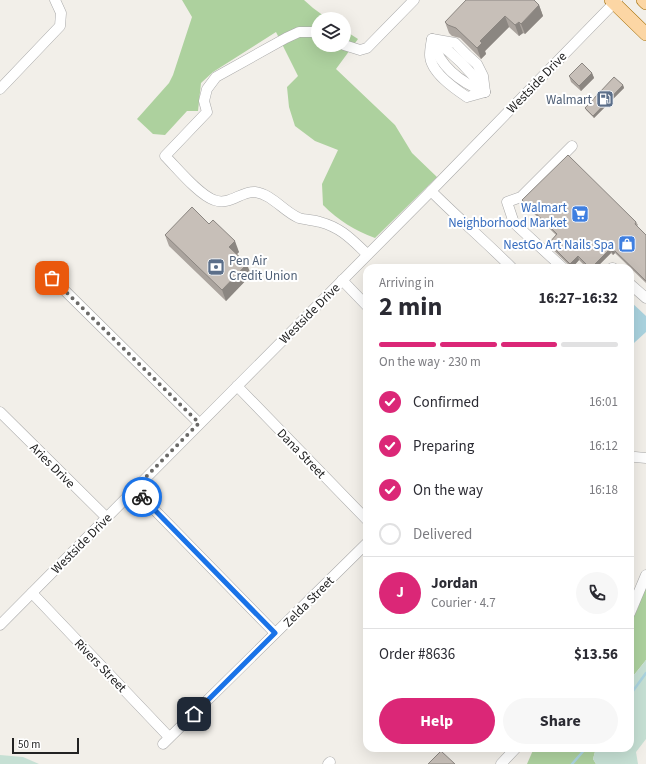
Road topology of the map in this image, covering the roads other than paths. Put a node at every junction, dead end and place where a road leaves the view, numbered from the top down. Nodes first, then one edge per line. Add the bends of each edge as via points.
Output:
1 (56, 0) edge
2 (414, 0) edge
3 (643, 0) edge
4 (614, 1) edge
5 (646, 3) edge
6 (633, 21) junction
7 (646, 30) edge
8 (311, 32) edge
9 (646, 34) edge
10 (432, 39) junction
11 (351, 47) edge
12 (0, 89) edge
13 (486, 92) junction
14 (572, 146) dead end
15 (430, 191) junction
16 (367, 254) junction
17 (508, 264) edge
18 (559, 264) edge
19 (52, 278) dead end
20 (342, 280) junction
21 (634, 288) edge
22 (646, 298) edge
23 (363, 302) edge
24 (236, 386) junction
25 (0, 412) edge
26 (199, 423) junction
27 (635, 457) dead end
28 (646, 458) edge
29 (134, 489) junction
30 (363, 516) edge
31 (106, 517) junction
32 (363, 546) edge
33 (646, 575) edge
34 (32, 593) junction
35 (634, 603) edge
36 (0, 625) edge
37 (275, 633) junction
38 (166, 740) joint
39 (512, 752) edge
40 (501, 764) edge

1 - 12 street via 61,13 60,26
2 - 11 street via 367,48 360,50
3 - 5 main road
4 - 6 main road
4 - 15 street, Westside Drive
6 - 7 main road
6 - 9 main road
8 - 16 street via 299,32 286,38 216,78 207,89 204,101 207,112 165,156 201,193 215,201 227,201 254,192 266,195 299,218 321,222 348,235
10 - 13 street via 446,60 465,78
10 - 13 street via 455,43 477,64 483,76
10 - 13 street via 429,57 435,70 454,89 467,97
14 - 18 street via 521,197 507,202 514,223
15 - 16 street, Westside Drive
15 - 17 street
16 - 20 street, Westside Drive
19 - 26 street
20 - 23 street
20 - 24 street, Westside Drive
21 - 22 street
24 - 26 street, Westside Drive
24 - 30 street, Dana Street
25 - 31 street, Aries Drive
26 - 29 street, Westside Drive
27 - 28 street
29 - 31 street, Westside Drive
29 - 37 street
31 - 34 street, Westside Drive
32 - 37 street, Zelda Street
33 - 35 street
34 - 36 street, Westside Drive
34 - 38 street, Rivers Street
37 - 38 street, Zelda Street
39 - 40 street

